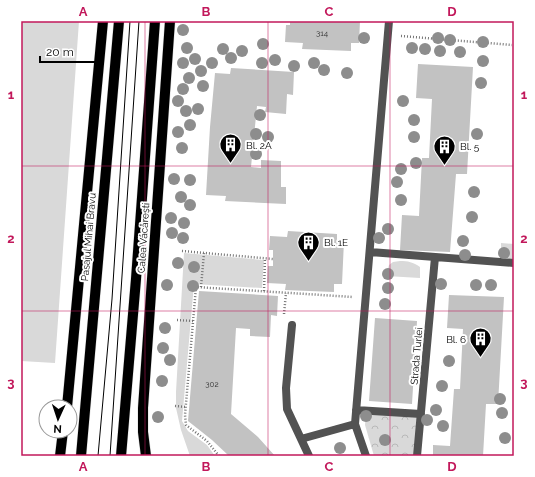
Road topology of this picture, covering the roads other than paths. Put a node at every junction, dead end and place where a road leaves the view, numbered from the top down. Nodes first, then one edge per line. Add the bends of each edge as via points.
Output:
1 (103, 21) edge
2 (118, 21) edge
3 (155, 21) edge
4 (170, 21) edge
5 (389, 21) edge
6 (370, 252) junction
7 (435, 257) junction
8 (514, 263) edge
9 (292, 325) dead end
10 (68, 399) edge
11 (356, 410) junction
12 (421, 414) junction
13 (355, 424) junction
14 (63, 439) edge
15 (301, 439) junction
16 (60, 456) edge
17 (81, 456) edge
18 (121, 456) edge
19 (146, 456) edge
20 (309, 456) edge
21 (366, 456) edge
22 (417, 456) edge

1 - 10 main road
2 - 17 main road, Pasajul Mihai Bravu
3 - 18 main road
4 - 19 main road, Calea Văcărești via 144,408
5 - 6 lane
6 - 7 lane
6 - 11 lane
7 - 8 lane
7 - 12 lane, Strada Turlei
9 - 15 lane via 286,388 287,408
11 - 12 lane
11 - 13 lane
12 - 22 lane, Strada Turlei
13 - 15 lane
13 - 21 lane
14 - 16 main road
15 - 20 lane

